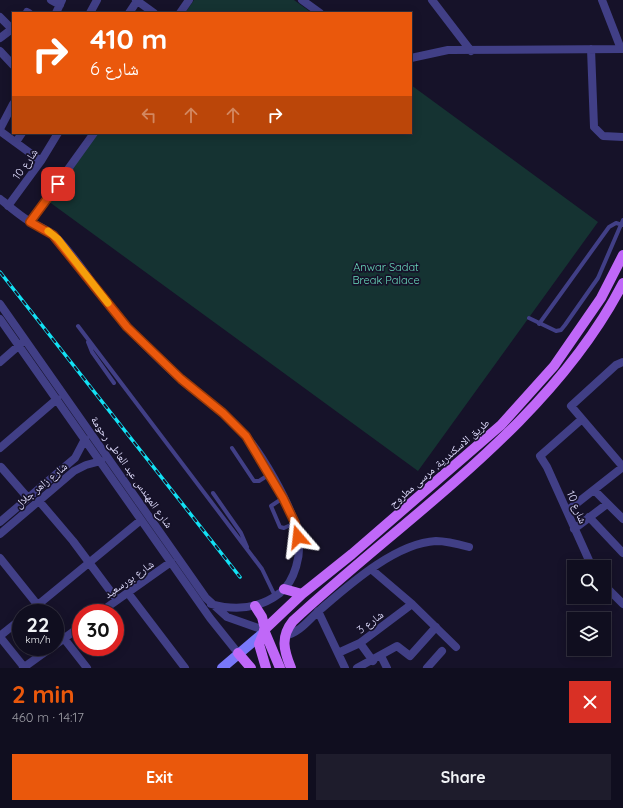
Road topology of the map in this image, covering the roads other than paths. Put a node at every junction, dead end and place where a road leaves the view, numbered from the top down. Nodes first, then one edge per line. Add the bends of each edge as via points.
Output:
1 (51, 0) edge
2 (97, 0) edge
3 (136, 0) edge
4 (188, 0) edge
5 (302, 0) edge
6 (432, 0) edge
7 (602, 0) edge
8 (59, 6) edge
9 (91, 12) edge
10 (130, 12) edge
11 (153, 12) edge
12 (181, 12) edge
13 (319, 12) edge
14 (0, 17) edge
15 (12, 30) edge
16 (0, 38) edge
17 (591, 49) junction
18 (622, 49) edge
19 (471, 51) junction
20 (2, 56) edge
21 (412, 58) edge
22 (12, 64) edge
23 (12, 106) edge
24 (0, 130) edge
25 (21, 134) edge
26 (57, 134) edge
27 (93, 134) edge
28 (623, 137) edge
29 (16, 142) junction
30 (41, 162) junction
31 (0, 199) edge
32 (8, 206) junction
33 (30, 222) junction
34 (622, 223) edge
35 (623, 255) edge
36 (623, 283) edge
37 (0, 304) edge
38 (529, 318) dead end
39 (0, 319) edge
40 (539, 324) junction
41 (78, 326) dead end
42 (86, 337) junction
43 (23, 342) junction
44 (0, 362) edge
45 (623, 362) edge
46 (114, 383) dead end
47 (57, 399) junction
48 (582, 419) junction
49 (85, 439) junction
50 (0, 448) edge
51 (232, 448) dead end
52 (101, 461) junction
53 (2, 467) dead end
54 (270, 474) junction
55 (122, 484) junction
56 (594, 490) junction
57 (213, 494) dead end
58 (28, 498) junction
59 (283, 498) junction
60 (39, 501) junction
61 (607, 504) junction
62 (567, 512) junction
63 (590, 517) junction
64 (623, 519) edge
65 (141, 520) junction
66 (0, 522) edge
67 (295, 523) junction
68 (574, 529) junction
69 (0, 534) edge
70 (469, 546) dead end
71 (249, 553) junction
72 (623, 553) edge
73 (0, 558) edge
74 (589, 560) edge
75 (89, 562) junction
76 (171, 562) junction
77 (371, 569) junction
78 (284, 589) junction
79 (128, 592) junction
80 (611, 592) edge
81 (302, 594) junction
82 (275, 597) junction
83 (117, 600) junction
84 (622, 602) edge
85 (37, 604) edge
86 (39, 604) edge
87 (111, 604) edge
88 (211, 604) junction
89 (412, 604) junction
90 (255, 606) junction
91 (318, 611) junction
92 (12, 627) edge
93 (436, 627) junction
94 (263, 631) junction
95 (72, 632) edge
96 (285, 636) junction
97 (0, 637) edge
98 (64, 638) joint
99 (360, 643) junction
100 (456, 647) dead end
101 (442, 651) dead end
102 (238, 653) junction
103 (338, 653) junction
104 (40, 656) edge
105 (381, 656) junction
106 (373, 661) junction
107 (23, 668) edge
108 (88, 668) edge
109 (185, 668) edge
110 (222, 668) edge
111 (251, 668) edge
112 (266, 668) edge
113 (280, 668) edge
114 (291, 668) edge
115 (345, 668) edge
116 (357, 668) edge
117 (387, 668) edge
118 (427, 668) edge

1 - 8 street
2 - 9 street
3 - 10 street
3 - 11 street
4 - 12 street
5 - 13 street
6 - 19 street
7 - 18 street
14 - 15 street
15 - 16 street
17 - 18 street
17 - 19 street
17 - 28 street via 594,127 603,136
19 - 21 street via 448,50
20 - 22 street
23 - 24 street
24 - 29 street
25 - 29 street
26 - 30 street, شارع 10
27 - 33 street
29 - 30 street
30 - 32 street, شارع 10
31 - 32 street
32 - 33 street
33 - 54 street via 53,235 127,327 181,379 239,428
34 - 40 lane via 609,227
34 - 40 lane via 598,278 561,330 556,331
35 - 81 main road, طريق الاسكندرية, مرسى مطروح via 601,298 554,366 501,425
36 - 96 main road, طريق الاسكندرية, مرسى مطروح via 603,317 562,373 508,434 302,612 289,625
37 - 43 street, شارع المهندس عبد العاطى رحومة
38 - 40 lane
39 - 43 street, شارع المهندس عبد العاطى رحومة
41 - 42 lane
42 - 46 lane via 92,352
42 - 71 lane
43 - 44 street
43 - 47 street, شارع المهندس عبد العاطى رحومة
43 - 55 street, شارع المهندس عبد العاطى رحومة
45 - 48 street via 616,365 571,406
47 - 49 street, شارع المهندس عبد العاطى رحومة
47 - 50 street
48 - 56 street via 623,467
48 - 62 street, شارع 10 via 540,456
49 - 52 street, شارع المهندس عبد العاطى رحومة
49 - 58 street, شارع زاهر جلال via 74,458
51 - 54 lane via 254,480 259,481
52 - 55 street, شارع المهندس عبد العاطى رحومة
52 - 60 street, شارع زاهر جلال via 74,471
53 - 58 street
54 - 59 street
55 - 65 street, شارع المهندس عبد العاطى رحومة
55 - 88 street, شارع المهندس عبد العاطى رحومة
56 - 61 street
56 - 62 street
57 - 71 lane via 241,534
58 - 66 street, شارع زاهر جلال
59 - 67 street
59 - 67 lane via 271,506 280,527
60 - 69 street, شارع زاهر جلال
60 - 75 street
61 - 63 street
61 - 64 street
62 - 68 street, شارع 10
63 - 68 street
63 - 72 street
65 - 75 street
65 - 76 street, شارع المهندس عبد العاطى رحومة
67 - 78 street via 298,558 292,578
68 - 74 street, شارع 10
70 - 77 street via 445,541 428,542 410,548
71 - 82 lane via 262,569
73 - 85 street
75 - 83 street
75 - 86 street
76 - 79 street, شارع بورسعيد
76 - 102 street, شارع المهندس عبد العاطى رحومة
77 - 89 street
77 - 91 street
78 - 81 main road
78 - 82 street
79 - 83 street, شارع بورسعيد
79 - 109 street
80 - 84 street
81 - 94 main road, طريق الاسكندرية, مرسى مطروح
82 - 90 street
83 - 87 street, شارع بورسعيد
88 - 90 street via 237,608
88 - 94 street, شارع المهندس عبد العاطى رحومة via 233,620
89 - 93 street
89 - 99 street, شارع 3
90 - 94 main road via 262,617
91 - 96 street via 299,630
91 - 103 street
92 - 97 street
93 - 100 street
93 - 105 street via 410,656 398,646
94 - 102 street
94 - 112 main road via 260,649
94 - 113 main road
95 - 98 street
96 - 114 main road via 284,650
97 - 107 street
98 - 108 street
99 - 103 street, شارع 3
99 - 106 street
101 - 118 street
102 - 110 street
102 - 111 main road
103 - 115 street
104 - 107 street
105 - 106 street
105 - 117 street
106 - 116 street

